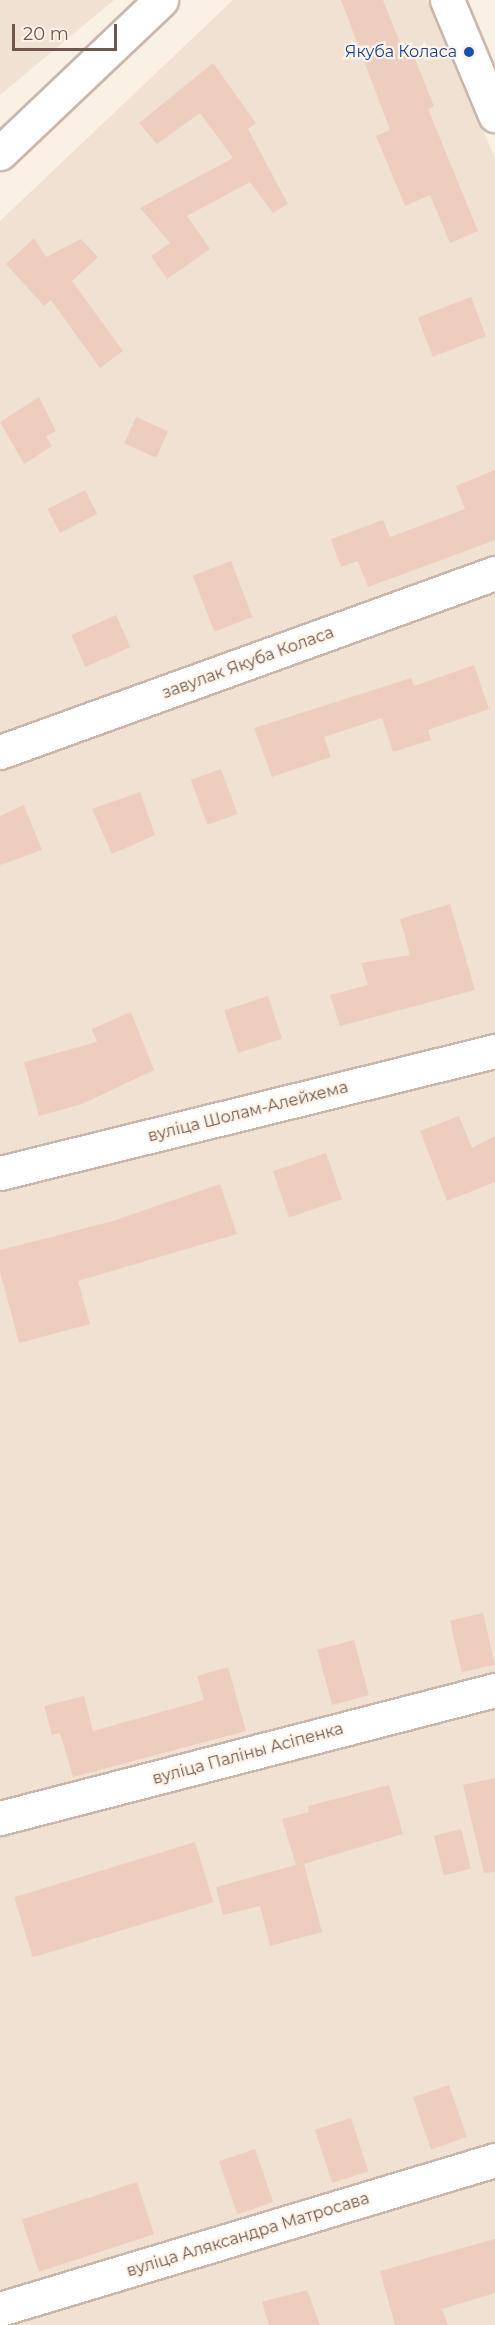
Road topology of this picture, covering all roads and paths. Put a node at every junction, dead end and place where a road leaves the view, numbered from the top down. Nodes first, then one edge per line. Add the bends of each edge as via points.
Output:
1 (161, 0) edge
2 (447, 0) edge
3 (495, 115) edge
4 (0, 153) edge
5 (495, 573) edge
6 (0, 752) edge
7 (495, 1051) edge
8 (0, 1173) edge
9 (495, 1690) edge
10 (0, 1818) edge
11 (495, 2160) edge
12 (0, 2309) edge

1 - 4 street
2 - 3 street
5 - 6 street, завулак Якуба Коласа
7 - 8 street, вуліца Шолам-Алейхема
9 - 10 street, вуліца Паліны Асіпенка
11 - 12 street, вуліца Аляксандра Матросава

